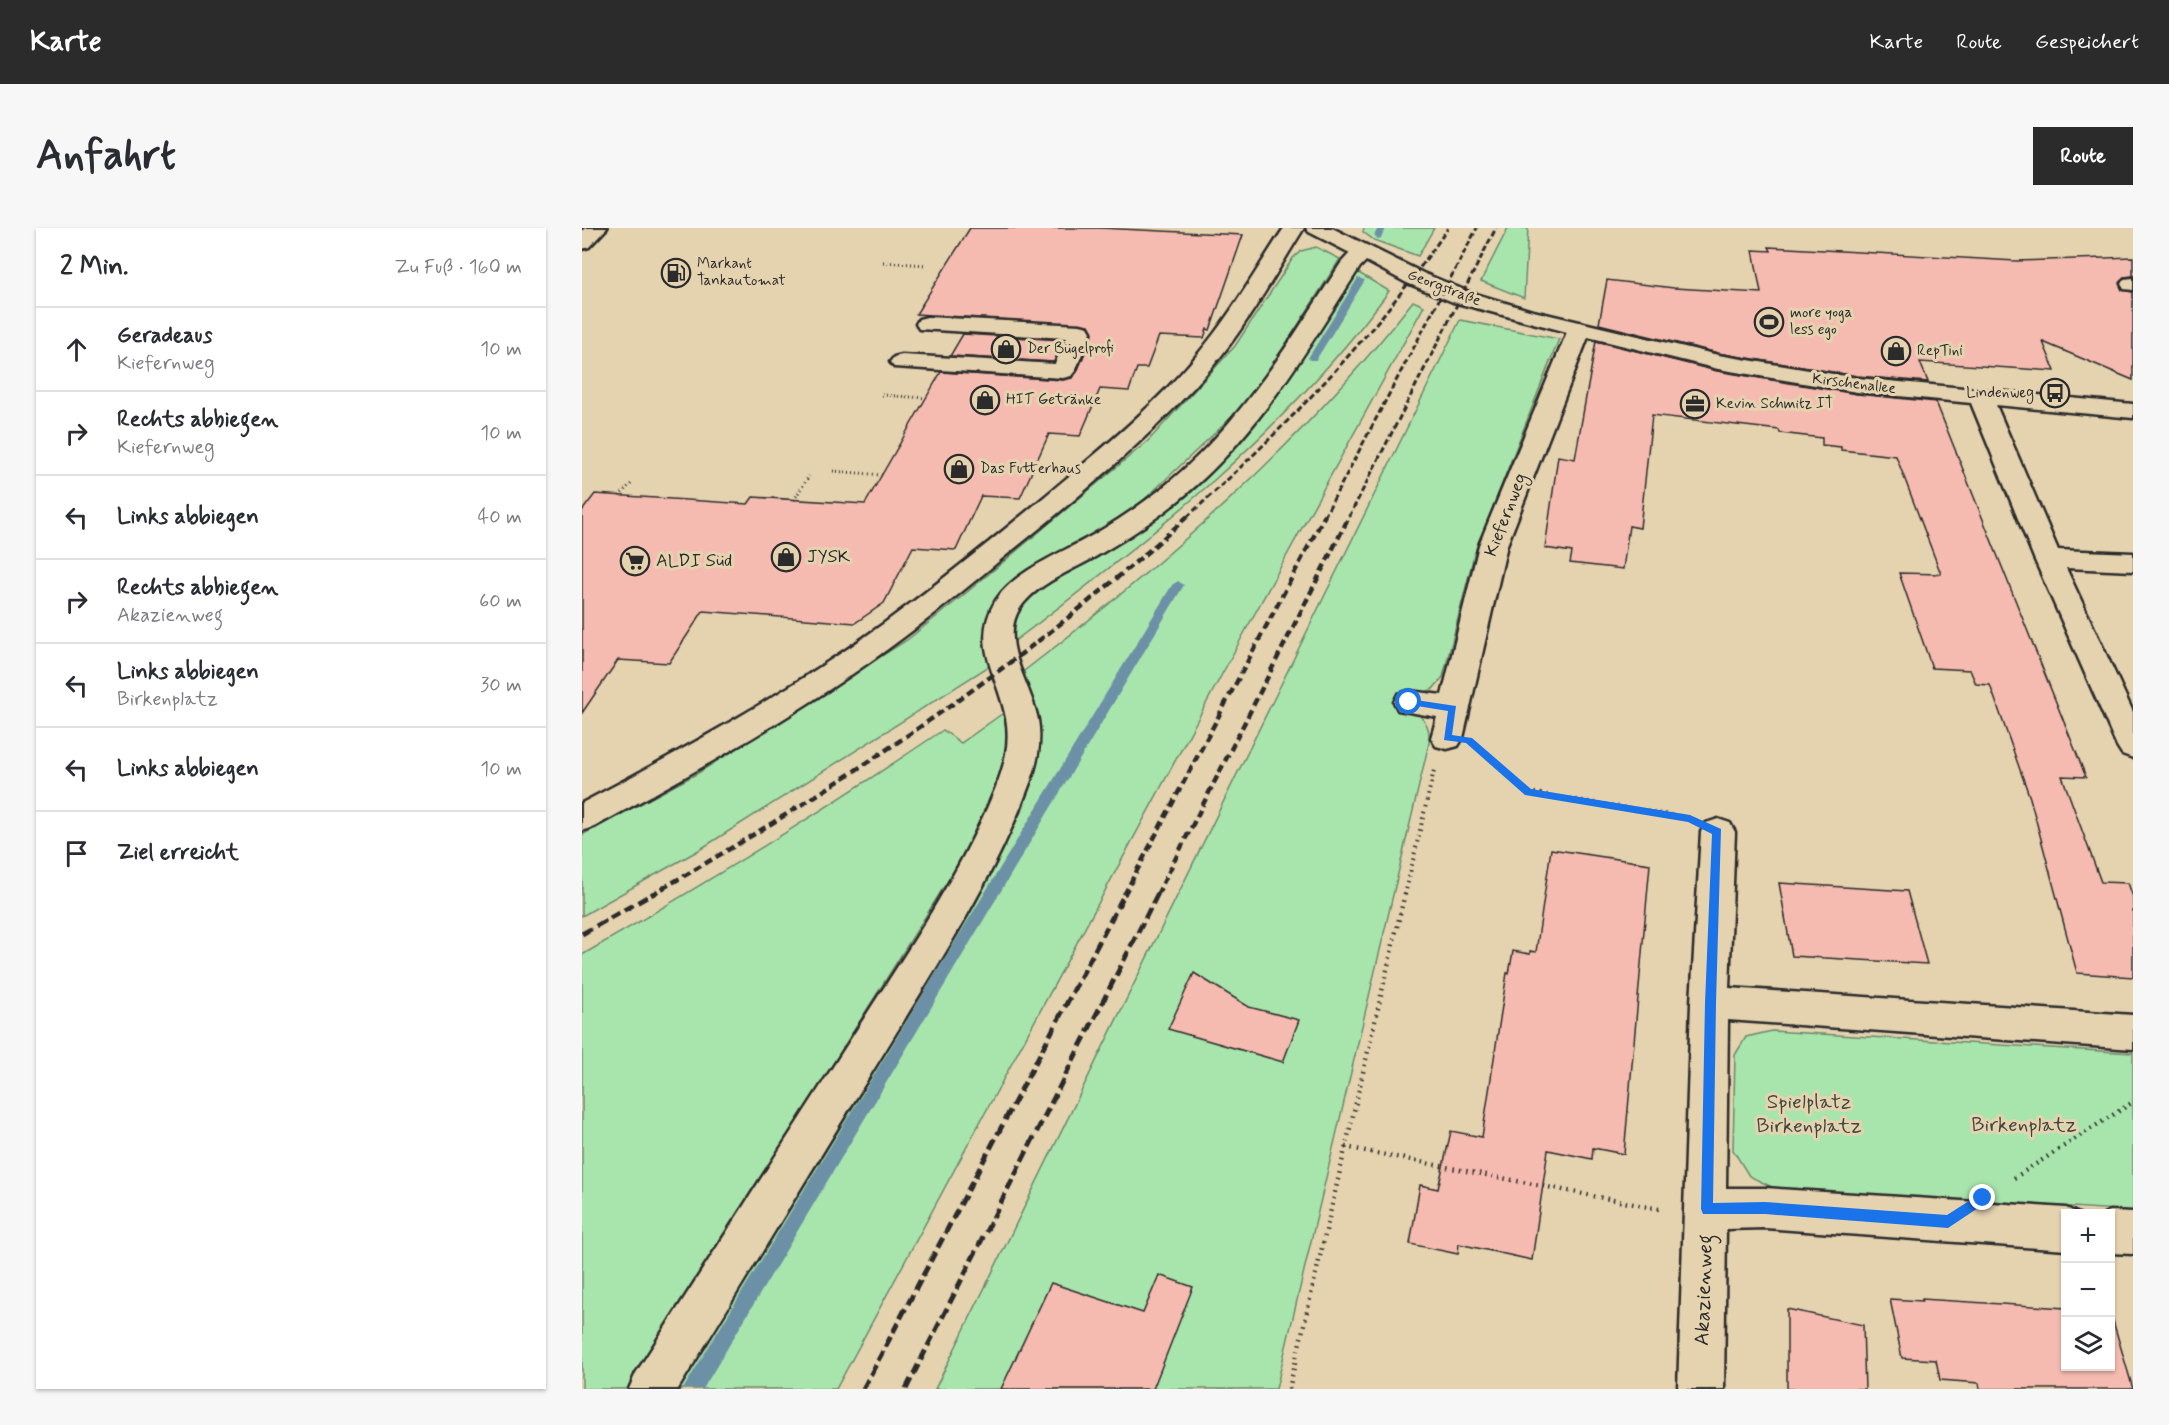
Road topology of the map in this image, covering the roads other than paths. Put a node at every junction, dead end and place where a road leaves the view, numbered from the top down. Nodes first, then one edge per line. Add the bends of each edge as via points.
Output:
1 (597, 228) edge
2 (1294, 228) edge
3 (1316, 228) edge
4 (582, 243) edge
5 (1363, 253) junction
6 (927, 324) dead end
7 (1580, 328) junction
8 (902, 362) dead end
9 (1982, 398) junction
10 (2133, 411) edge
11 (2048, 558) junction
12 (2133, 562) edge
13 (1409, 702) dead end
14 (1453, 708) junction
15 (1447, 738) road end
16 (2133, 746) edge
17 (582, 818) edge
18 (1718, 832) road end
19 (1710, 1003) junction
20 (2133, 1032) edge
21 (1707, 1209) junction
22 (2061, 1229) edge
23 (2115, 1232) edge
24 (2133, 1233) edge
25 (652, 1389) edge
26 (1701, 1389) edge

1 - 4 street
2 - 17 street via 1206,359 1115,451 1027,525 894,631 799,694 700,755
3 - 5 street, Georgstraße
5 - 7 street, Georgstraße via 1461,297
5 - 25 street via 1352,263 1261,401 1209,459 1128,525 1029,583 1003,608 997,635 1024,742 1011,790 960,898
6 - 8 street via 1080,332 1063,371
7 - 9 street, Kirschenallee via 1750,369
7 - 14 street, Kiefernweg via 1493,545
9 - 10 street, Kirschenallee
9 - 11 street
11 - 12 street
11 - 16 street
13 - 14 street
14 - 15 street, Kiefernweg
18 - 19 street, Akazienweg
19 - 20 street
19 - 21 street, Akazienweg
21 - 22 street via 1765,1208
21 - 26 street, Akazienweg
23 - 24 street

